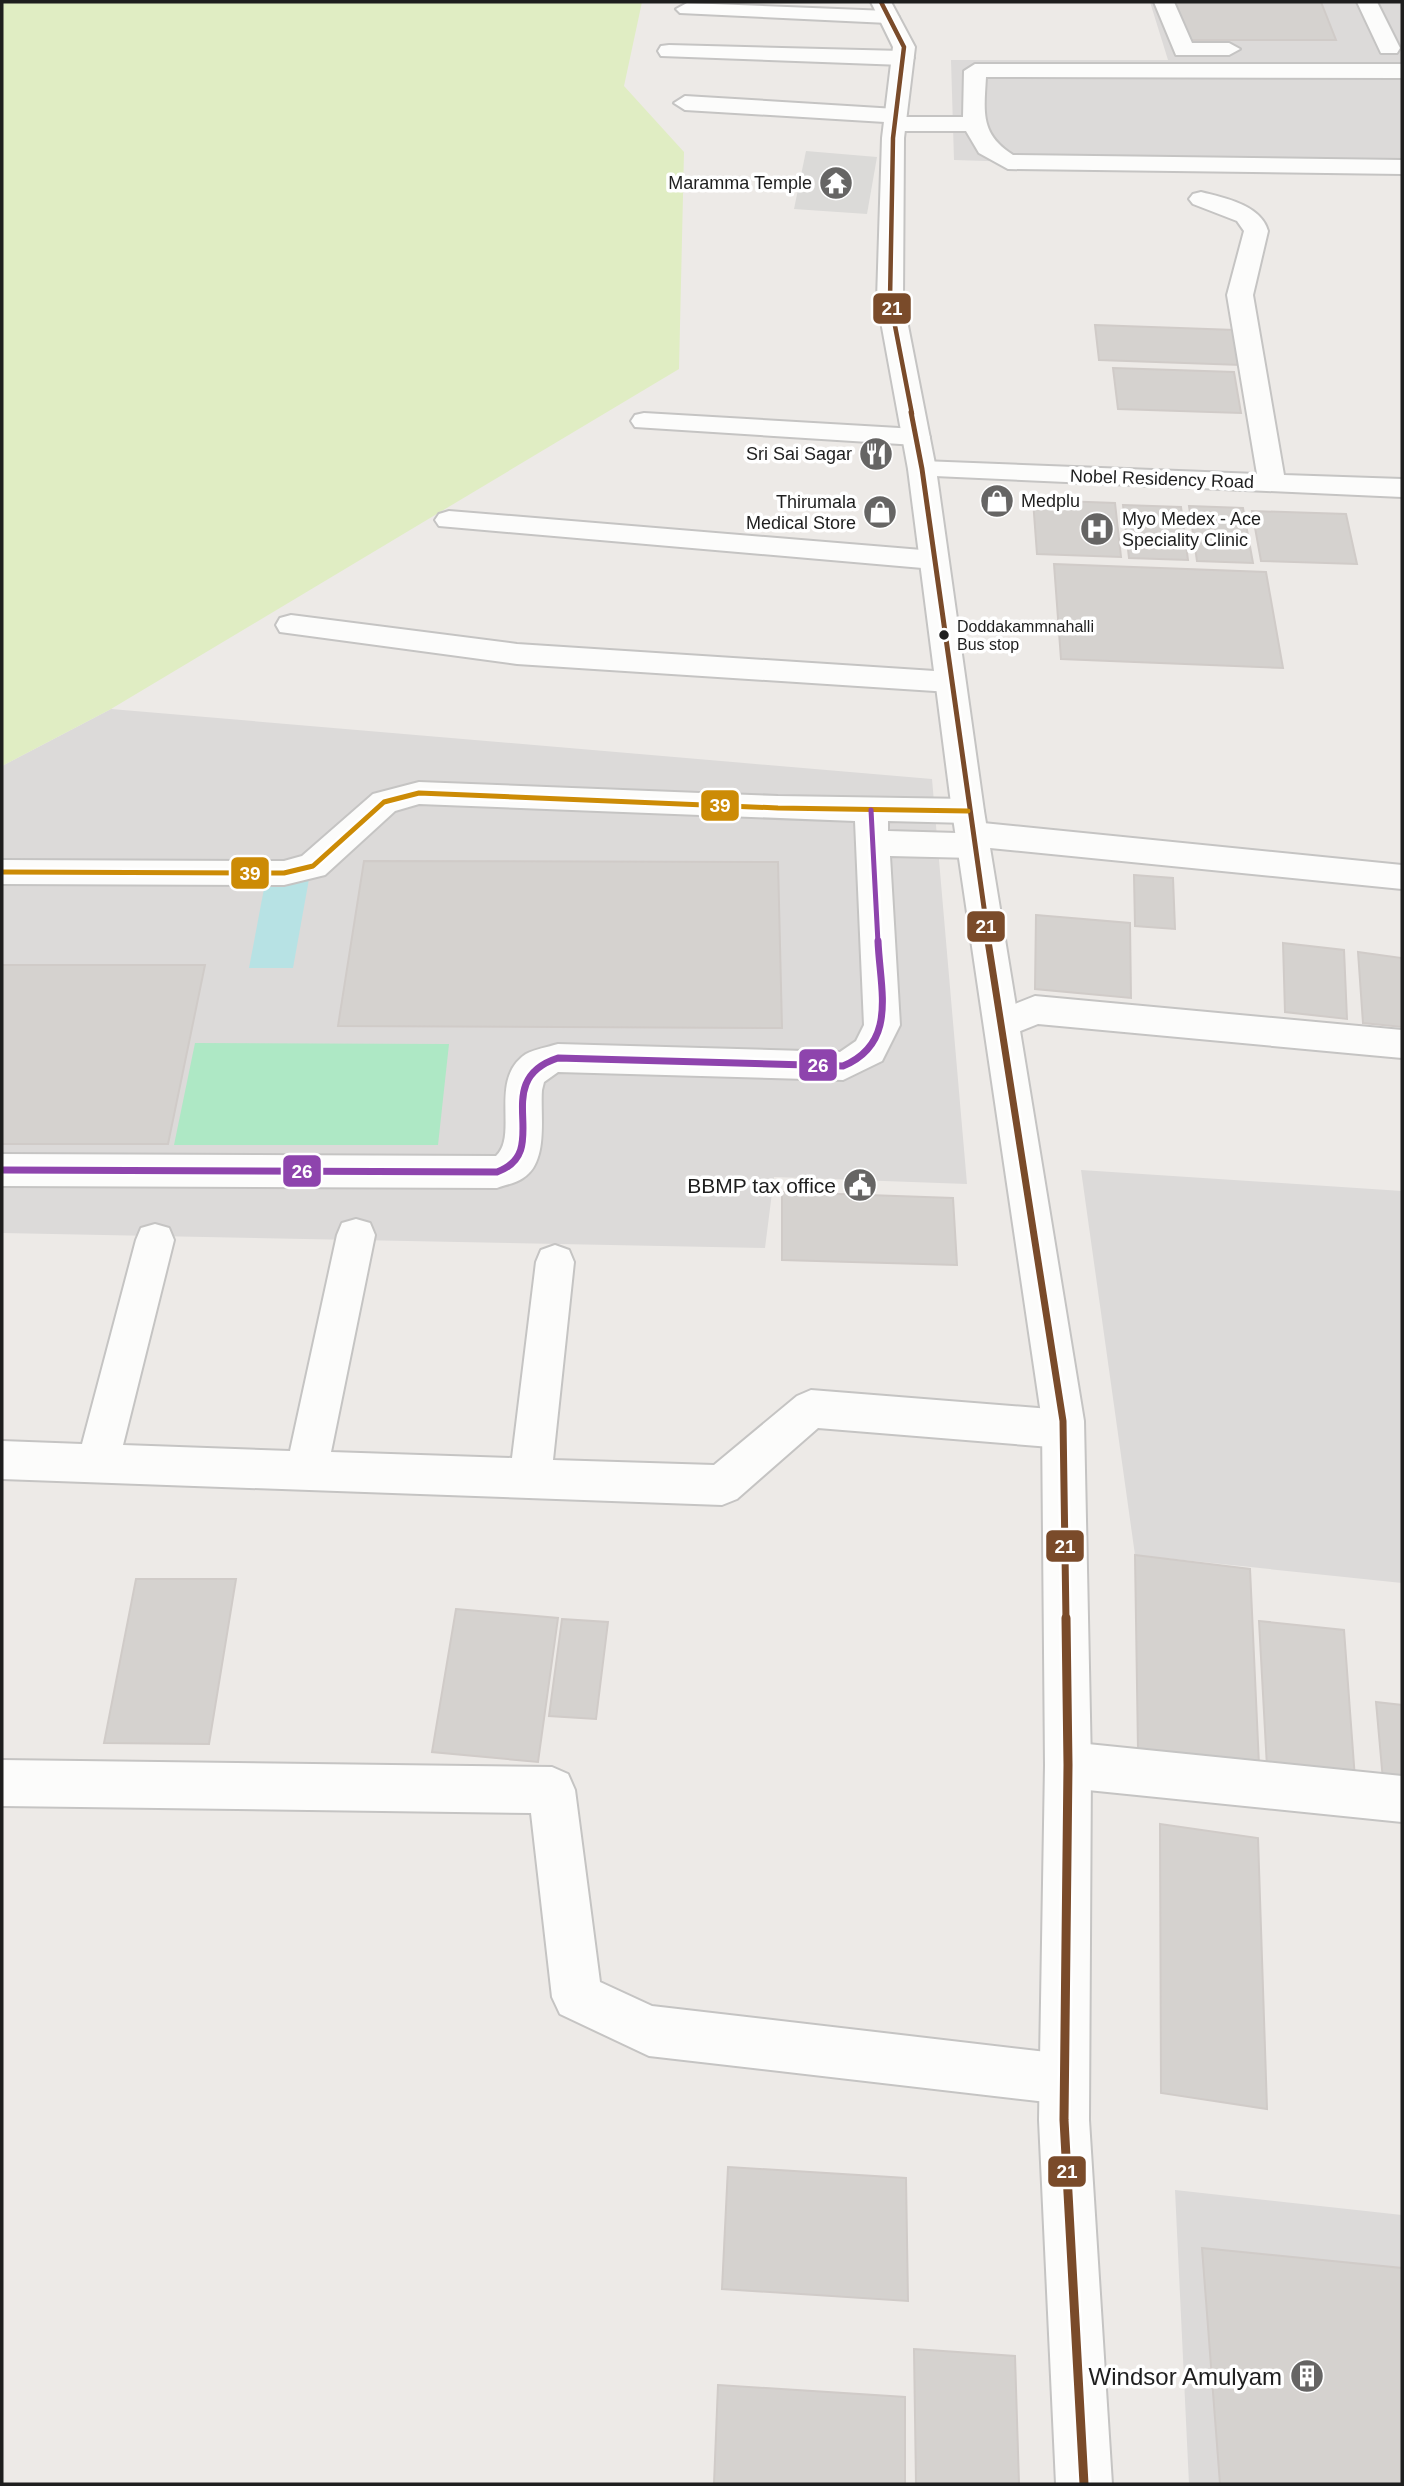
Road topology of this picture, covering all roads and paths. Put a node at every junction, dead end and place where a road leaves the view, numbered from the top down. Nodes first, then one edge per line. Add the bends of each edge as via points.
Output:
1 (1164, 2) edge
2 (1367, 2) edge
3 (687, 9) dead end
4 (884, 9) edge
5 (1362, 48) dead end
6 (1396, 48) edge
7 (1252, 49) dead end
8 (669, 51) dead end
9 (903, 58) junction
10 (1402, 71) edge
11 (685, 103) dead end
12 (896, 120) junction
13 (975, 124) junction
14 (1402, 167) edge
15 (1200, 199) dead end
16 (645, 421) dead end
17 (919, 453) junction
18 (1272, 483) junction
19 (1402, 488) edge
20 (449, 520) dead end
21 (934, 560) junction
22 (291, 625) dead end
23 (950, 682) junction
24 (872, 827) junction
25 (972, 830) junction
26 (2, 872) edge
27 (1402, 877) edge
28 (1003, 1024) junction
29 (1402, 1044) edge
30 (2, 1170) edge
31 (356, 1235) dead end
32 (155, 1240) dead end
33 (555, 1262) dead end
34 (1063, 1429) junction
35 (2, 1460) edge
36 (98, 1463) junction
37 (306, 1471) junction
38 (530, 1479) junction
39 (1068, 1765) junction
40 (2, 1783) edge
41 (1402, 1799) edge
42 (1064, 2078) junction
43 (1084, 2484) edge

1 - 7 street via 1184,50
2 - 6 street
3 - 4 street
4 - 9 street via 904,47
5 - 6 street
8 - 9 street
9 - 12 street
10 - 13 street via 975,72
11 - 12 street
12 - 13 street
12 - 17 street via 890,300
13 - 14 street via 982,144 1008,162
15 - 18 street via 1255,220 1257,231 1241,275 1240,295
16 - 17 street, Nobel Residency Road
17 - 18 street, Nobel Residency Road
17 - 21 street
18 - 19 street, Nobel Residency Road
20 - 21 street
21 - 23 street
22 - 23 street via 517,654
23 - 25 street
24 - 25 street
24 - 26 street via 419,793 384,802 313,866 284,873
24 - 30 street via 882,1025 877,1044 863,1058 843,1066 542,1060 526,1080 519,1154 513,1165 497,1172
25 - 27 street
25 - 28 street
28 - 29 street via 1035,1010
28 - 34 street
31 - 37 street
32 - 36 street
33 - 38 street
34 - 38 street via 811,1409 722,1485
34 - 39 street
35 - 36 street
36 - 37 street
37 - 38 street
39 - 41 street
39 - 42 street
40 - 42 street via 552,1790 577,1997 649,2031
42 - 43 street

